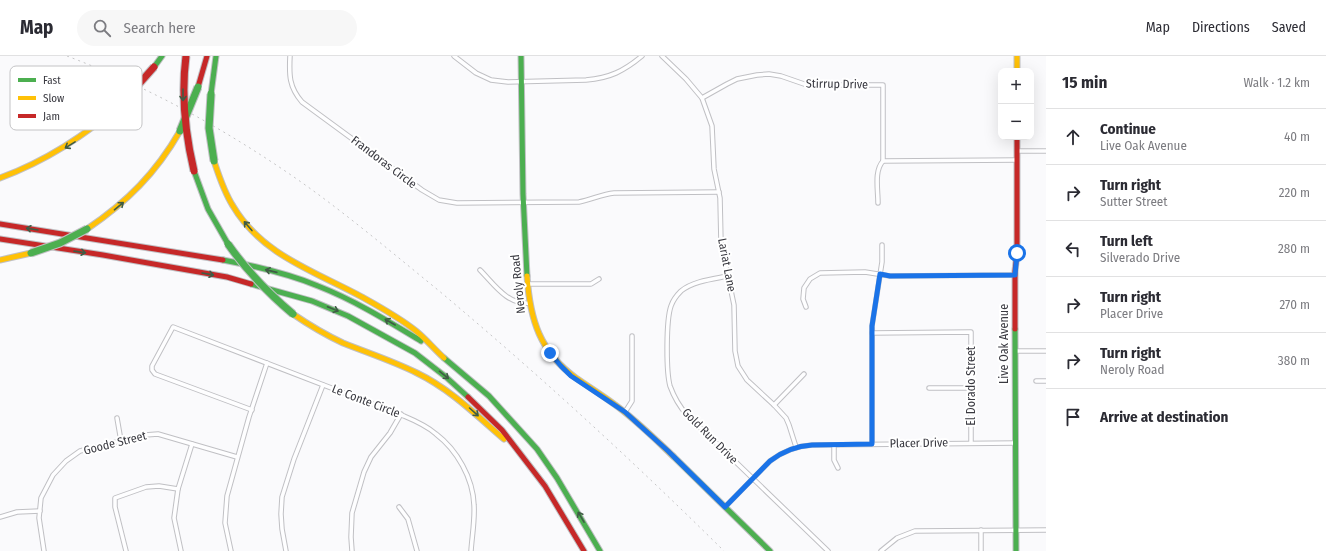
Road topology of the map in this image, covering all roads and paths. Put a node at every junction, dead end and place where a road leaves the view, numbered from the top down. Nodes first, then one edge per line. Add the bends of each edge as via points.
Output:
1 (162, 56) edge
2 (186, 56) edge
3 (207, 56) edge
4 (216, 56) edge
5 (290, 56) edge
6 (454, 56) edge
7 (521, 56) edge
8 (642, 56) edge
9 (662, 56) edge
10 (1017, 56) edge
11 (1017, 68) edge
12 (142, 80) edge
13 (522, 82) junction
14 (702, 98) junction
15 (91, 130) edge
16 (1017, 140) edge
17 (1017, 151) junction
18 (1046, 151) edge
19 (1017, 160) junction
20 (883, 161) junction
21 (0, 178) edge
22 (718, 192) junction
23 (523, 202) junction
24 (878, 203) dead end
25 (0, 224) edge
26 (0, 239) edge
27 (882, 244) dead end
28 (0, 260) edge
29 (480, 270) dead end
30 (880, 274) junction
31 (1015, 275) junction
32 (728, 276) junction
33 (599, 279) dead end
34 (528, 284) junction
35 (530, 303) junction
36 (806, 307) dead end
37 (872, 333) junction
38 (632, 336) dead end
39 (435, 350) junction
40 (1016, 351) junction
41 (1046, 351) edge
42 (267, 363) junction
43 (804, 374) dead end
44 (1036, 381) dead end
45 (1046, 381) edge
46 (323, 385) junction
47 (929, 388) dead end
48 (971, 388) junction
49 (774, 405) junction
50 (252, 410) junction
51 (625, 412) junction
52 (401, 414) junction
53 (116, 418) dead end
54 (121, 441) junction
55 (971, 443) junction
56 (1016, 443) junction
57 (192, 444) junction
58 (834, 444) junction
59 (872, 444) junction
60 (796, 447) junction
61 (518, 450) junction
62 (237, 457) junction
63 (838, 468) dead end
64 (753, 479) junction
65 (178, 489) junction
66 (398, 507) dead end
67 (725, 507) junction
68 (40, 511) junction
69 (0, 517) edge
70 (981, 530) junction
71 (1016, 530) junction
72 (1046, 530) edge
73 (44, 551) edge
74 (126, 551) edge
75 (181, 551) edge
76 (231, 551) edge
77 (286, 551) edge
78 (352, 551) edge
79 (417, 551) edge
80 (471, 551) edge
81 (584, 551) edge
82 (600, 551) edge
83 (770, 551) edge
84 (828, 551) edge
85 (881, 551) edge
86 (981, 551) edge
87 (1016, 551) edge

1 -> 12 main road, bridge
2 -> 61 main road, bridge via 183,84 184,116 194,171 208,209 242,264 293,314 333,338 405,367 436,383 464,403
28 -> 3 main road, bridge via 60,243 87,229 115,209 140,186 162,160 180,131 198,87
39 -> 4 main road, bridge via 416,332 362,297 287,259 247,225 233,206 214,161 209,128
5 - 23 street, Frandoras Circle via 291,83 302,102 422,190 439,200 457,203
6 - 13 street via 483,77 505,82
7 - 13 main road, Neroly Road
8 - 13 street via 617,73 599,79
9 - 14 street, Lariat Lane
10 - 11 main road
13 - 23 main road, Neroly Road
14 - 20 street, Stirrup Drive via 737,79 769,74 807,85 883,85
14 - 22 street, Lariat Lane via 712,126
15 -> 21 main road, bridge via 31,166
16 - 17 main road, Live Oak Avenue
17 - 18 street
17 - 19 main road, Live Oak Avenue
19 - 20 street
19 - 31 main road, Live Oak Avenue
20 - 24 street, Stirrup Drive via 878,171
22 - 23 street, Frandoras Circle via 607,193 580,202
22 - 32 street, Lariat Lane via 721,243
23 - 34 main road, Neroly Road
39 -> 25 main road via 350,301 304,280 274,271
26 -> 61 main road via 227,277 312,301 348,316 415,353 446,376 475,403
27 - 30 street
29 - 35 street via 508,299
30 - 31 street
30 - 36 street via 826,273 814,276 804,288 803,299
30 - 37 street
31 - 40 main road, Live Oak Avenue
32 - 49 street, Lariat Lane via 734,305 735,351 738,366 747,380
32 - 64 street, Gold Run Drive via 688,286 675,298 668,318 668,378 680,407
33 - 34 street via 591,284
34 - 35 main road, Neroly Road
35 - 51 main road, Neroly Road via 538,332 556,361 571,376
37 - 48 street, El Dorado Street via 971,332
37 - 59 street
38 - 51 street via 632,401
82 -> 39 main road via 537,449 489,396
40 - 41 street
40 - 56 main road, Live Oak Avenue
42 - 46 street, Le Conte Circle
42 - 50 street
42 - 50 street, Le Conte Circle via 173,327 152,366 155,374
43 - 49 street
44 - 45 street
46 - 52 street, Le Conte Circle
46 - 77 street via 282,497 282,529
47 - 48 street
48 - 55 street, El Dorado Street
49 - 60 street, Lariat Lane via 789,425
50 - 62 street
51 - 67 main road, Neroly Road
52 - 78 street via 364,472 352,513
52 - 80 street, Le Conte Circle via 436,434 464,468 474,503
53 - 54 street
54 - 57 street, Goode Street via 158,434
54 - 68 street, Goode Street via 80,451 66,461 53,475 44,492
55 - 56 street, Placer Drive
55 - 59 street, Placer Drive
56 - 71 main road, Live Oak Avenue
57 - 62 street, Goode Street
57 - 65 street
58 - 59 street, Placer Drive
58 - 60 street, Placer Drive
58 - 63 street via 834,460
60 - 64 street, Placer Drive via 778,455
61 - 81 main road via 545,486
62 - 76 street via 226,496 225,510
64 - 67 street, Placer Drive
64 - 84 street, Gold Run Drive
65 - 74 street via 146,487 115,498
65 - 75 street via 174,518
66 - 79 street via 408,519
67 - 83 main road, Neroly Road
68 - 69 street via 17,512
68 - 73 street, Goode Street
70 - 71 street
70 - 85 street via 915,531 897,538
70 - 86 street
71 - 72 street
71 - 87 main road, Live Oak Avenue

